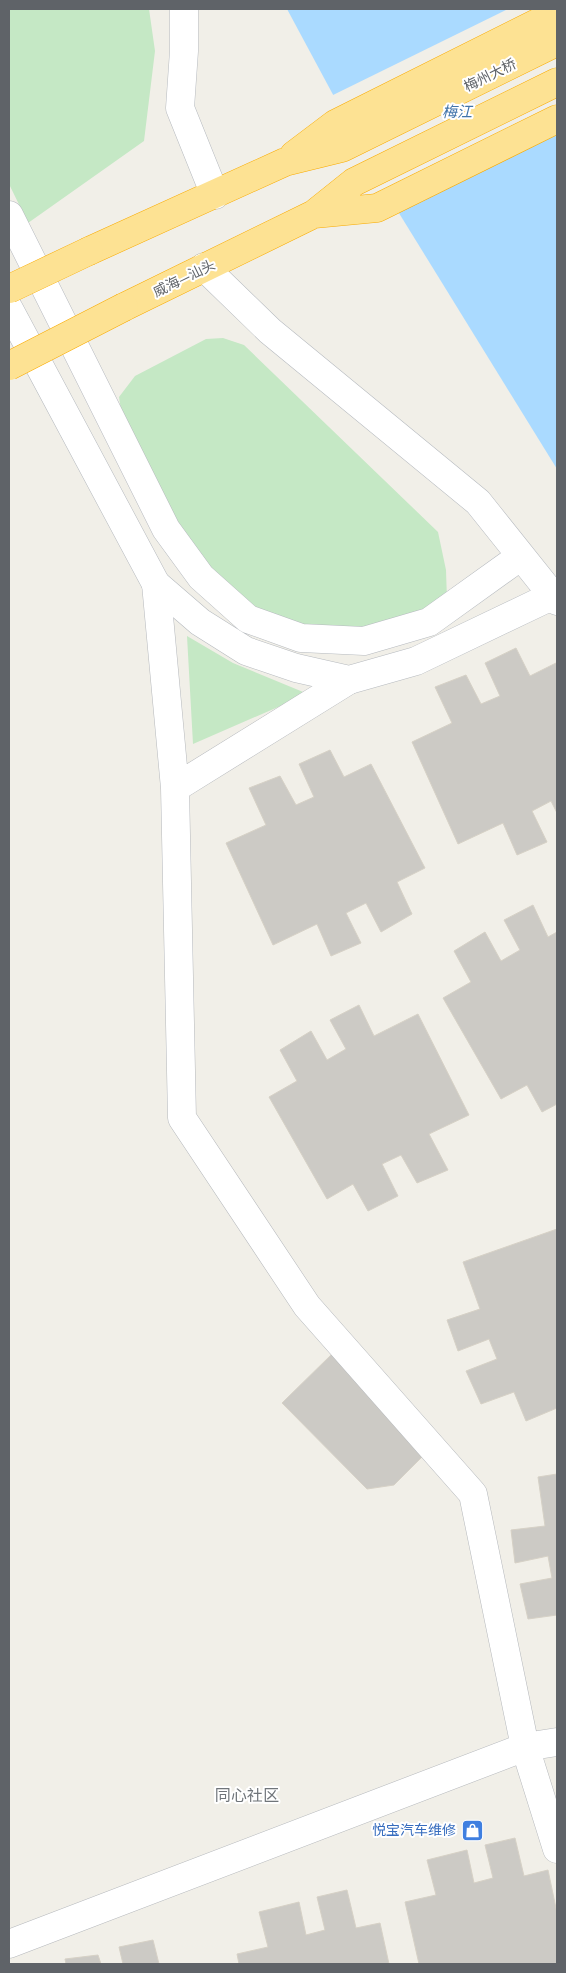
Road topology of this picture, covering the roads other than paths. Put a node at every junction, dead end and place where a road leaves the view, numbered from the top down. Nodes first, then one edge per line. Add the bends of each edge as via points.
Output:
1 (184, 9) edge
2 (557, 13) edge
3 (557, 42) edge
4 (557, 82) edge
5 (557, 119) edge
6 (339, 136) junction
7 (215, 195) junction
8 (314, 214) junction
9 (9, 216) edge
10 (204, 267) junction
11 (9, 288) edge
12 (9, 309) edge
13 (9, 366) edge
14 (522, 556) junction
15 (156, 584) junction
16 (556, 598) edge
17 (349, 680) junction
18 (175, 788) junction
19 (557, 1742) edge
20 (525, 1747) junction
21 (557, 1849) edge
22 (9, 1944) edge

1 - 7 street via 180,108
2 - 6 highway
3 - 6 highway, 梅州大桥
4 - 8 highway, 威海—汕头 via 354,182
5 - 8 highway via 377,208
6 - 7 highway
7 - 11 highway, bridge
8 - 10 highway, 威海—汕头
9 - 14 street via 166,530 201,577 248,619 301,638 364,641 429,622
10 - 13 highway, 威海—汕头, bridge
10 - 14 street via 270,331 478,502
12 - 15 street
14 - 16 street
15 - 17 street via 200,622 246,651 296,668
15 - 18 street
16 - 17 street via 416,661
17 - 18 street
18 - 20 street via 182,1118 307,1306 473,1494
19 - 20 street
20 - 21 street
20 - 22 street

